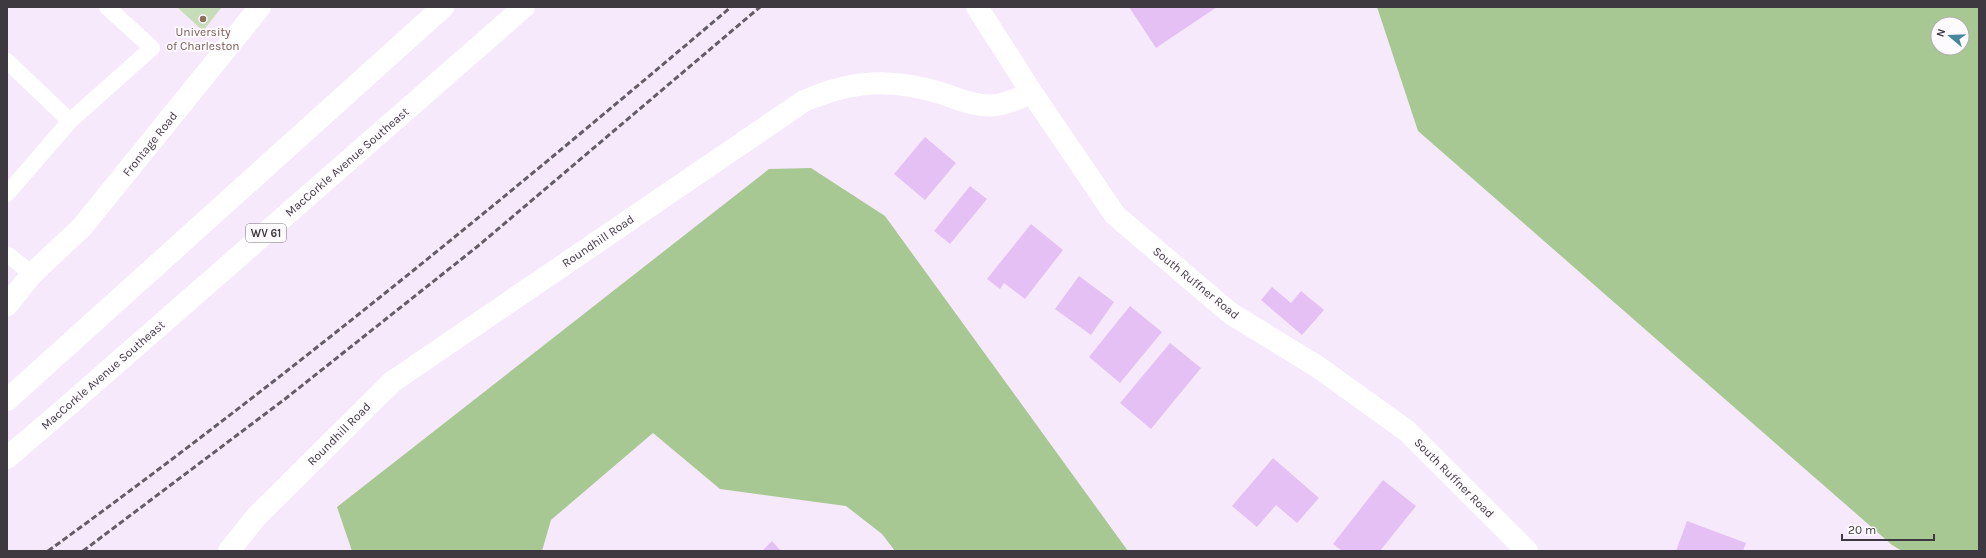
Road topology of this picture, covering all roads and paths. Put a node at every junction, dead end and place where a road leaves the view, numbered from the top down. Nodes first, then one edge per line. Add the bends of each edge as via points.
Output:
1 (107, 7) edge
2 (260, 7) edge
3 (443, 7) edge
4 (524, 7) edge
5 (977, 7) edge
6 (7, 61) edge
7 (1032, 93) junction
8 (70, 121) junction
9 (7, 194) edge
10 (7, 254) edge
11 (32, 274) junction
12 (7, 304) edge
13 (7, 400) edge
14 (7, 458) edge
15 (229, 551) edge
16 (1527, 551) edge

1 - 8 lane via 152,48
2 - 11 street, Frontage Road via 82,228
3 - 13 street
4 - 14 street, MacCorkle Avenue Southeast / WV 61
5 - 7 street, South Ruffner Road
6 - 8 lane
7 - 15 street, Roundhill Road via 997,105 980,105 918,86 877,82 852,84 804,101 392,382 256,517
7 - 16 street, South Ruffner Road via 1115,215 1230,313 1318,367 1407,432
8 - 9 lane
10 - 11 lane
11 - 12 street, Frontage Road

